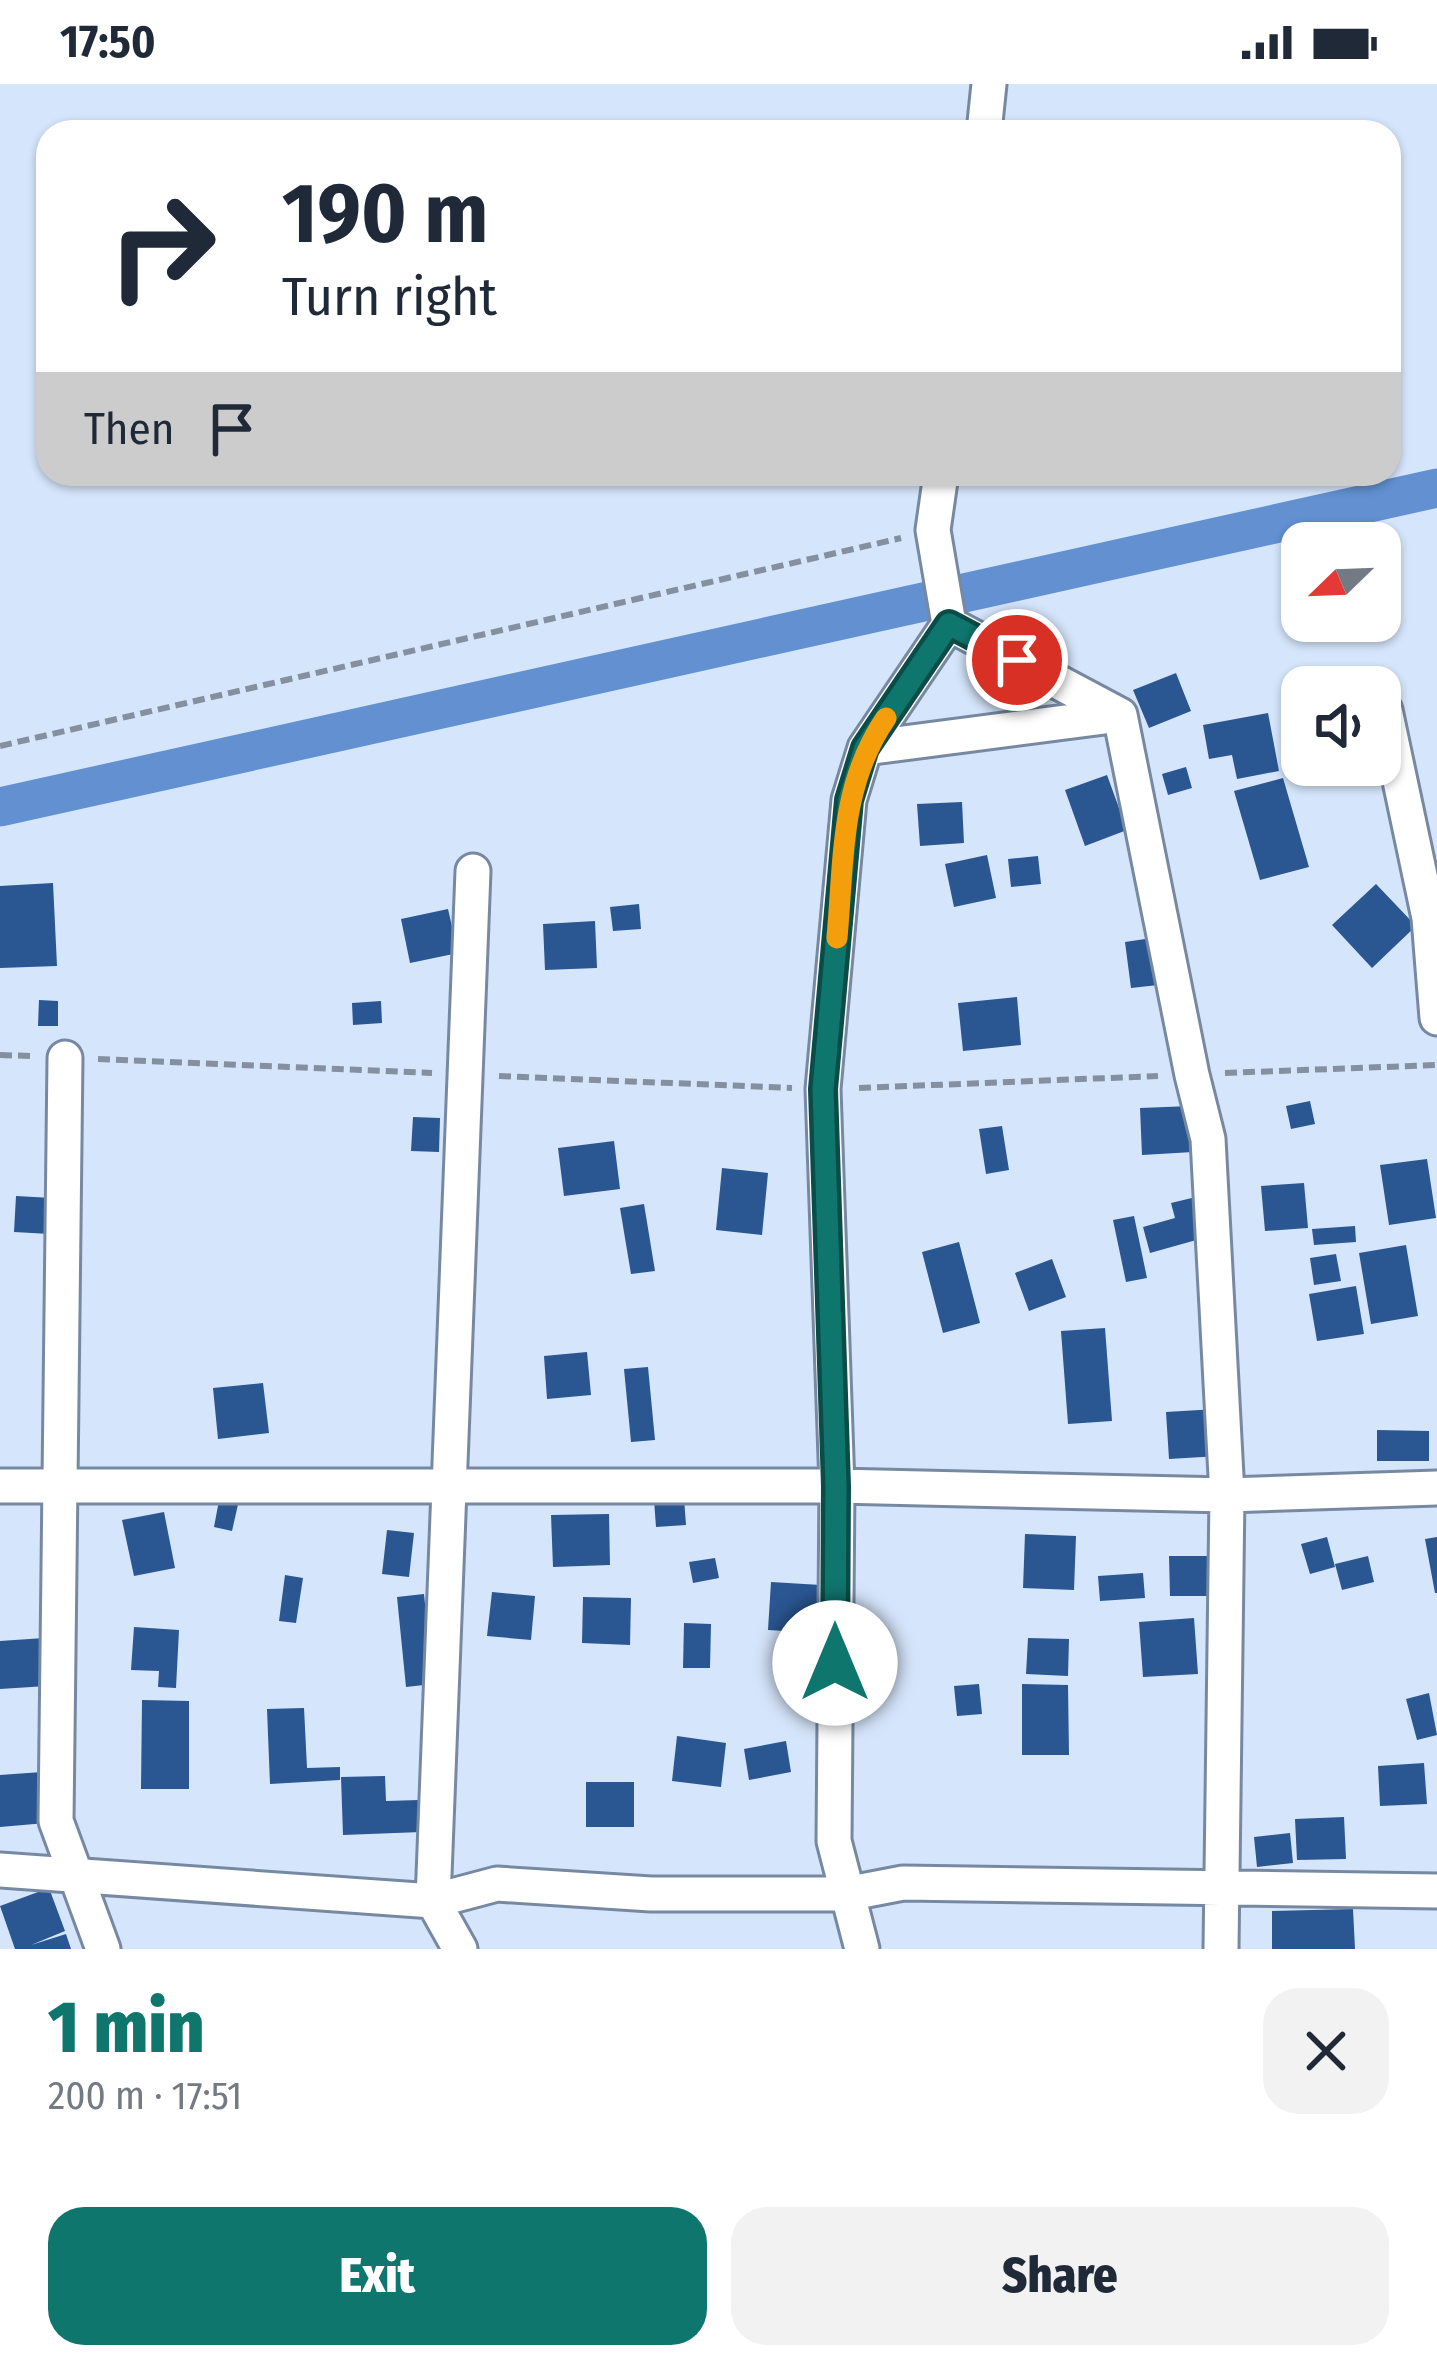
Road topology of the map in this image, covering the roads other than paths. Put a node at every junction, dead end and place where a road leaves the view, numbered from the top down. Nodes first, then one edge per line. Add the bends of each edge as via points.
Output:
1 (989, 84) edge
2 (985, 120) edge
3 (940, 486) edge
4 (949, 624) junction
5 (1120, 715) junction
6 (865, 748) junction
7 (1401, 786) edge
8 (473, 871) dead end
9 (1437, 1018) edge
10 (65, 1058) road end
11 (0, 1486) edge
12 (447, 1486) junction
13 (836, 1486) junction
14 (62, 1488) junction
15 (1437, 1488) edge
16 (1227, 1496) junction
17 (0, 1870) edge
18 (76, 1874) junction
19 (1222, 1888) junction
20 (1437, 1891) edge
21 (846, 1894) junction
22 (433, 1901) junction
23 (104, 1949) edge
24 (460, 1949) edge
25 (862, 1949) edge
26 (1221, 1949) edge

1 - 2 street
3 - 4 street via 936,544
4 - 5 street
4 - 6 street
5 - 6 street
5 - 16 street via 1208,1139
6 - 13 street via 849,800 823,1089
7 - 9 street via 1429,918
8 - 12 street
10 - 14 street
11 - 14 street
12 - 13 street
12 - 14 street
12 - 22 street
13 - 16 street
13 - 21 street via 834,1841
14 - 18 street via 56,1821
15 - 16 street
16 - 19 street
17 - 18 street
18 - 22 street
18 - 23 street
19 - 20 street
19 - 21 street via 903,1883
19 - 26 street
21 - 22 street via 497,1884
21 - 25 street
22 - 24 street

